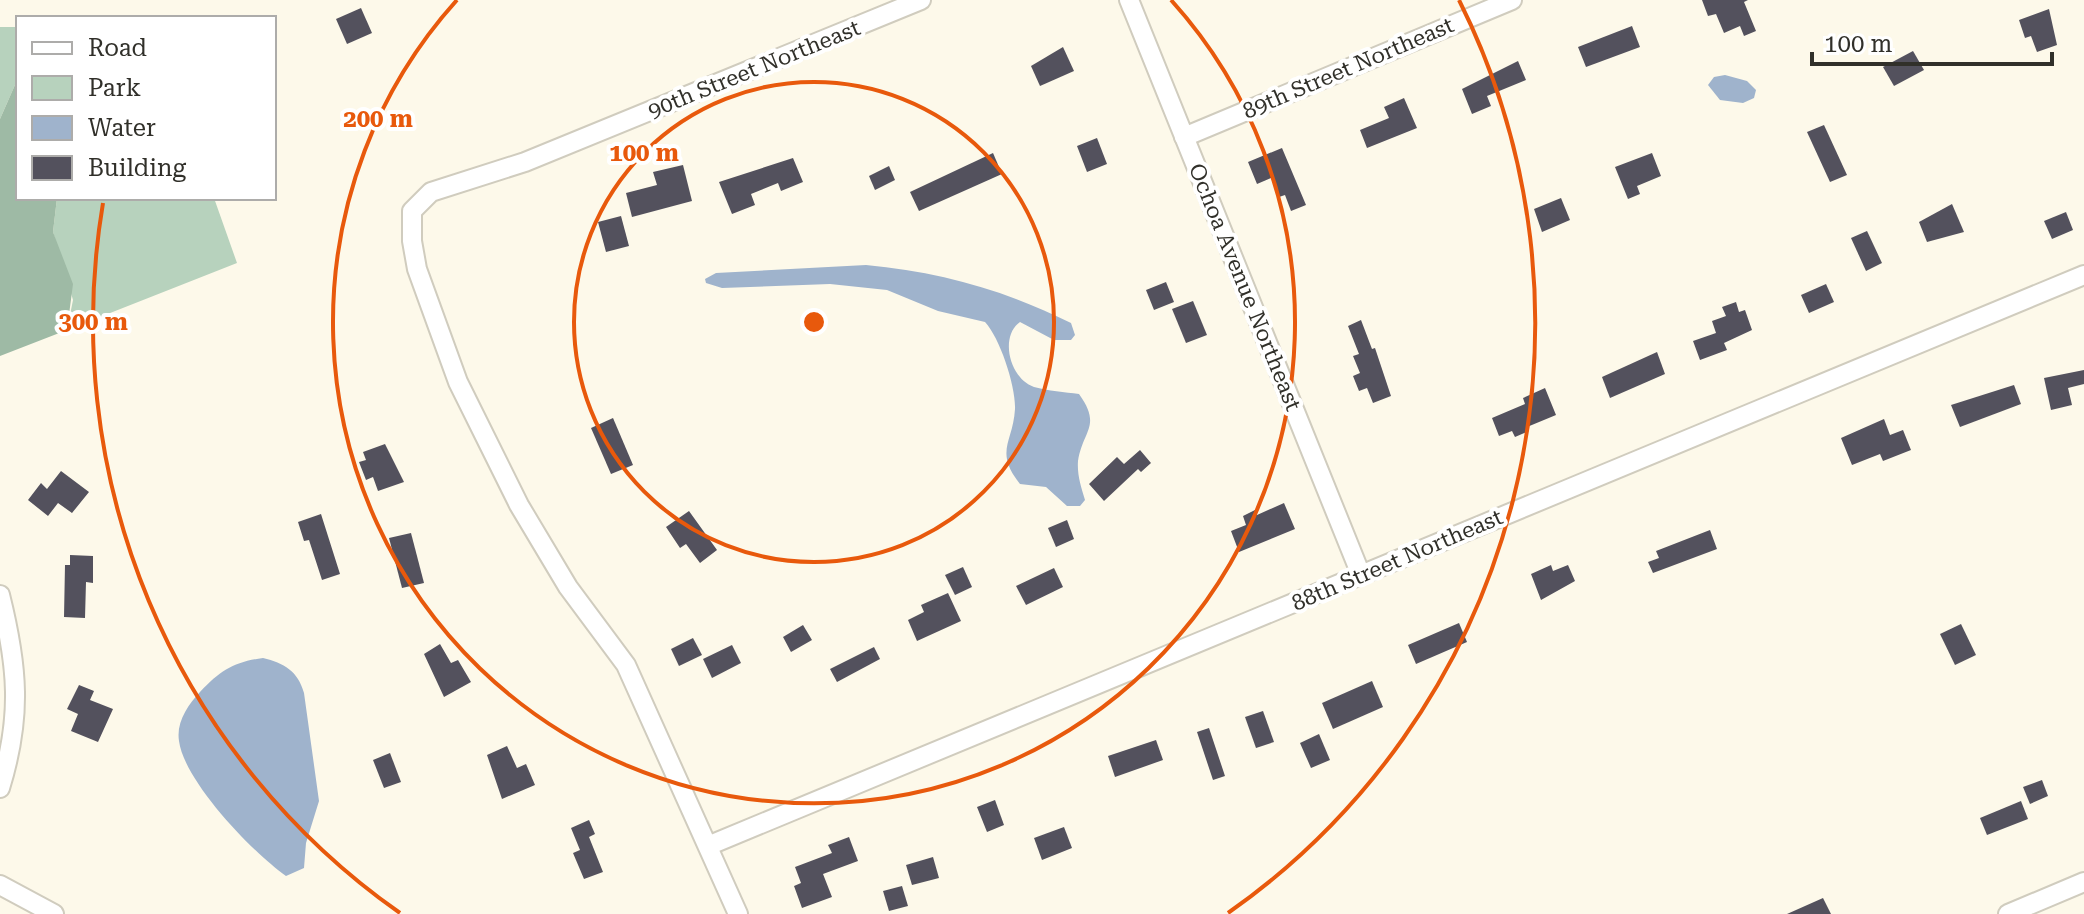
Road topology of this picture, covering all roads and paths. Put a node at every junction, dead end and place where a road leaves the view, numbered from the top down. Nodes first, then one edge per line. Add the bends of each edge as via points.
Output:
1 (921, 0) edge
2 (1129, 0) edge
3 (1512, 0) edge
4 (1184, 137) junction
5 (2084, 275) edge
6 (1361, 575) junction
7 (0, 595) edge
8 (0, 788) edge
9 (710, 845) junction
10 (2084, 882) edge
11 (0, 885) edge
12 (54, 914) edge
13 (738, 914) edge
14 (2008, 914) edge

1 - 9 street, 90th Street Northeast via 525,162 431,192 412,211 417,269 458,382 519,505 568,587 626,665
2 - 4 street, Ochoa Avenue Northeast
3 - 4 street, 89th Street Northeast
4 - 6 street, Ochoa Avenue Northeast
5 - 6 street, 88th Street Northeast
6 - 9 street, 88th Street Northeast
7 - 8 street via 18,707 13,748
9 - 13 street
10 - 14 street
11 - 12 street

